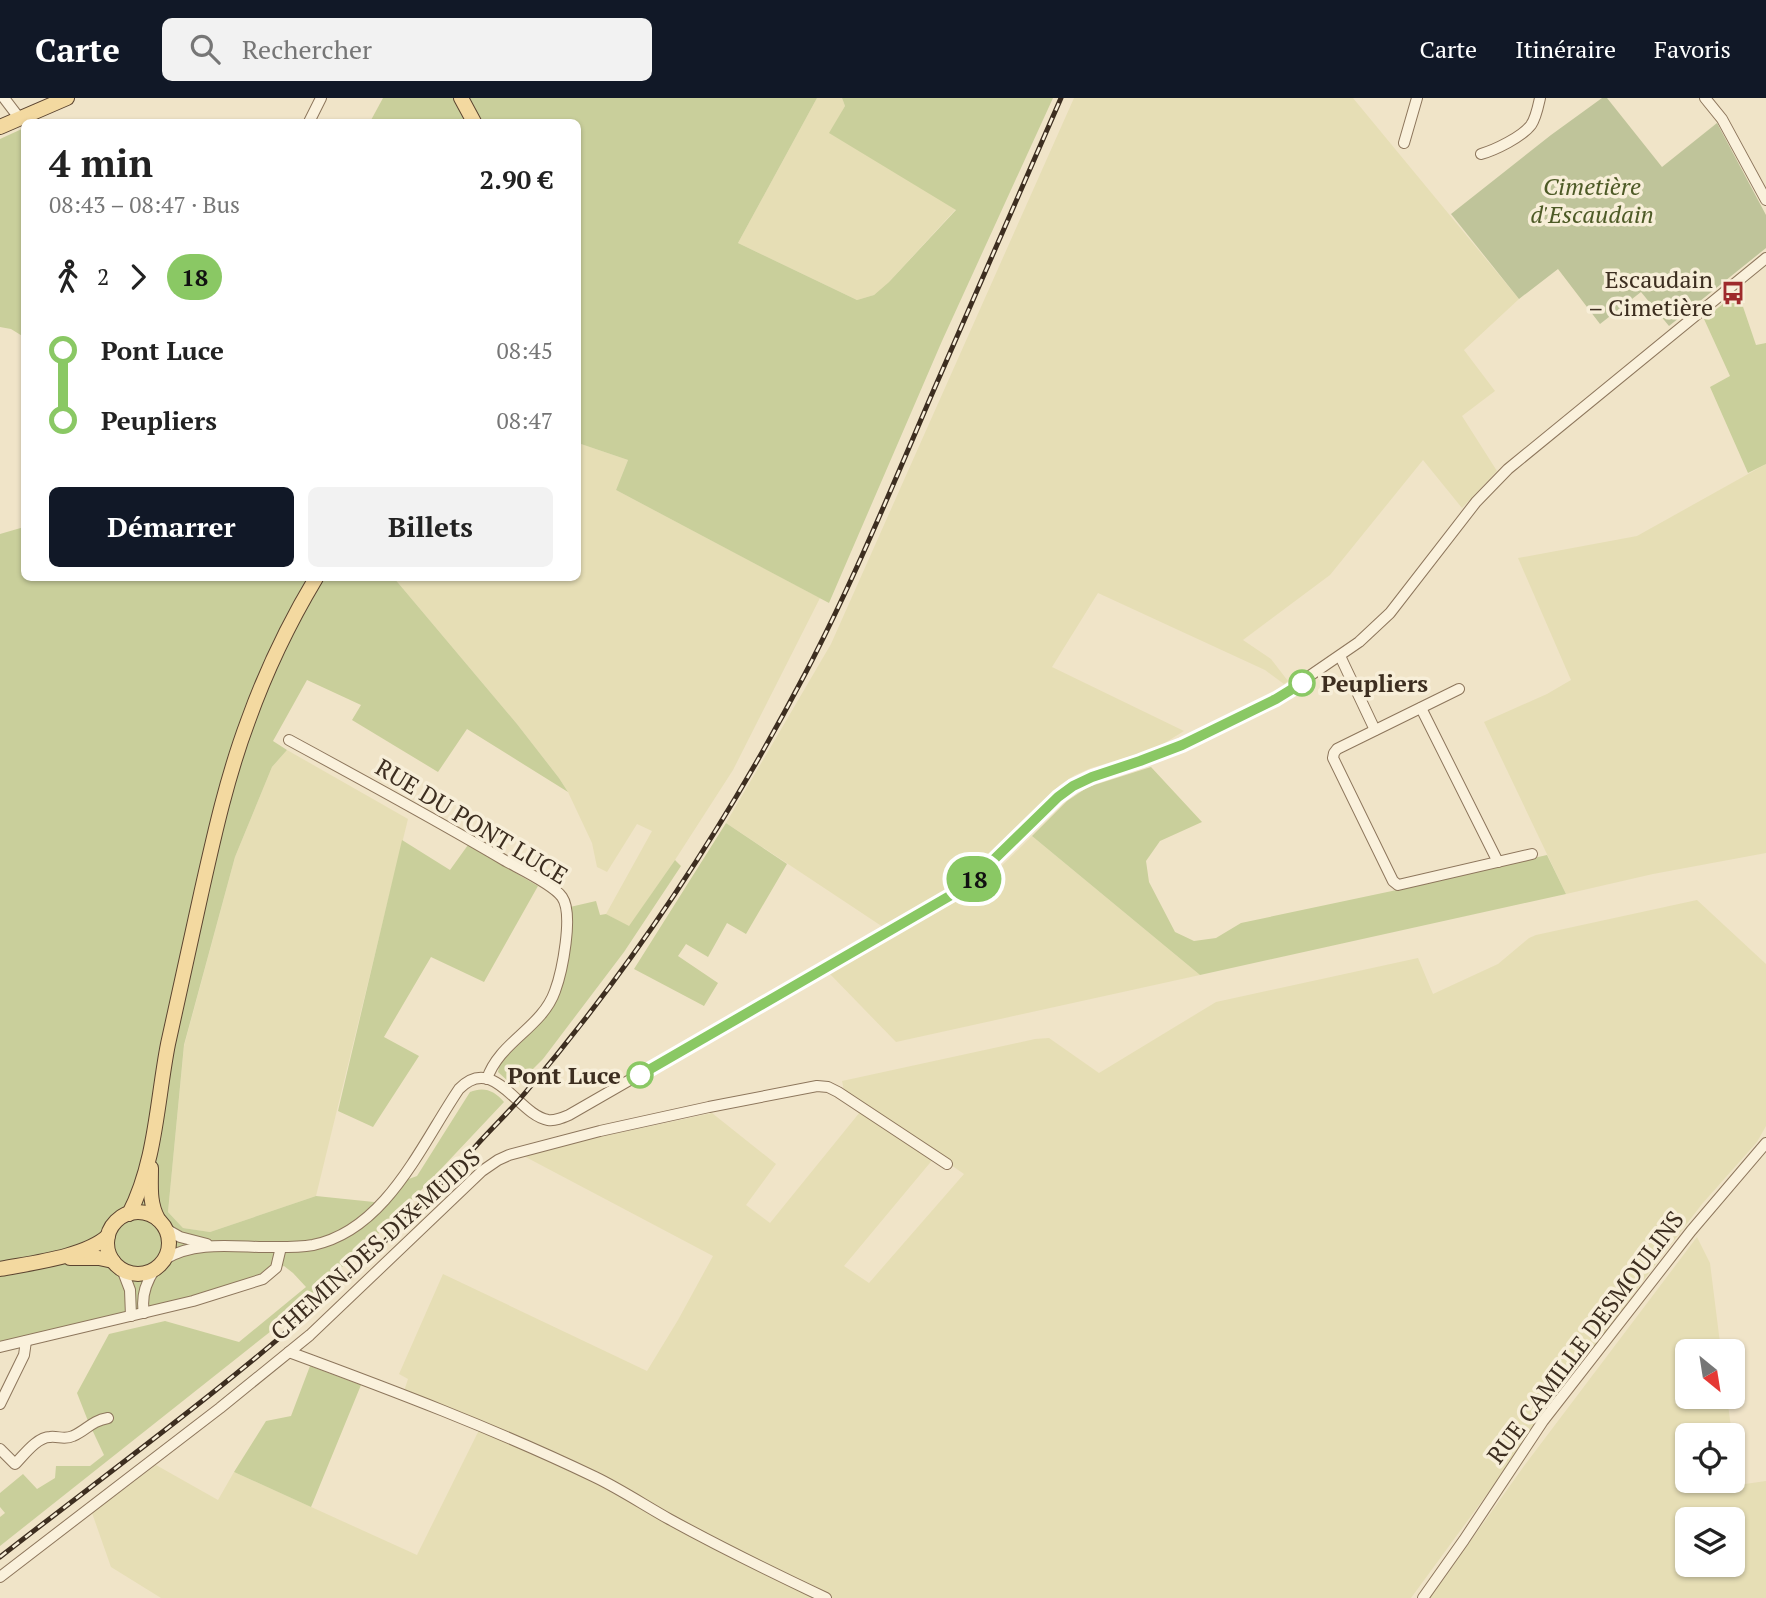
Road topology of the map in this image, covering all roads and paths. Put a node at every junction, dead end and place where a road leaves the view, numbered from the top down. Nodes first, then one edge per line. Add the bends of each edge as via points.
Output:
1 (4, 98) edge
2 (67, 98) edge
3 (321, 98) edge
4 (461, 98) edge
5 (1417, 98) edge
6 (1540, 98) edge
7 (1705, 98) edge
8 (20, 119) junction
9 (310, 119) edge
10 (472, 119) edge
11 (0, 128) edge
12 (1404, 143) dead end
13 (1481, 154) dead end
14 (1766, 200) edge
15 (1766, 258) edge
16 (314, 581) edge
17 (1340, 656) junction
18 (1459, 689) dead end
19 (1421, 708) junction
20 (1376, 730) junction
21 (289, 740) dead end
22 (1532, 854) dead end
23 (1498, 862) junction
24 (487, 1079) junction
25 (549, 1120) junction
26 (1766, 1143) edge
27 (550, 1144) junction
28 (152, 1145) junction
29 (947, 1164) dead end
30 (129, 1214) junction
31 (162, 1224) junction
32 (108, 1236) junction
33 (217, 1246) junction
34 (281, 1247) junction
35 (52, 1259) junction
36 (160, 1264) junction
37 (118, 1265) junction
38 (0, 1269) edge
39 (144, 1313) junction
40 (131, 1316) junction
41 (26, 1341) junction
42 (0, 1347) edge
43 (289, 1352) junction
44 (0, 1404) edge
45 (108, 1418) dead end
46 (0, 1449) edge
47 (0, 1577) edge
48 (826, 1598) edge
49 (1423, 1598) edge

1 - 8 street
2 - 8 main road
3 - 9 street
4 - 10 main road
5 - 12 street
6 - 13 street via 1528,129
7 - 14 street via 1722,119
8 - 11 main road
15 - 17 street via 1502,474 1390,613
16 - 28 main road via 265,677 228,783 168,1044
17 - 20 street
17 - 25 street via 1276,699 1190,741 1063,792 978,875 945,899 580,1109
18 - 19 street
19 - 20 street
19 - 23 street
20 - 23 street via 1338,749 1333,758 1395,883
21 - 24 street, RUE DU PONT LUCE via 489,851 563,899 566,941 553,996 541,1016 498,1058
22 - 23 street
24 - 25 street
24 - 34 street via 473,1080 459,1089 402,1178 366,1219 329,1240
25 - 27 street
26 - 49 street, RUE CAMILLE DESMOULINS via 1543,1421
27 - 29 street, CHEMIN DES DIX MUIDS via 817,1086 838,1092
27 - 43 street, CHEMIN DES DIX MUIDS via 509,1155 487,1167
28 - 30 main road
28 - 31 main road via 151,1200
30 - 31 main road via 146,1213
30 - 32 main road via 114,1224
31 - 33 street via 180,1237
31 - 36 main road via 169,1242
32 - 35 main road
32 - 37 main road via 108,1249
33 - 34 street
33 - 36 street via 175,1253
34 - 39 street via 276,1268 263,1279
35 - 37 main road via 92,1257
35 - 38 main road
36 - 37 main road via 138,1274
36 - 39 street via 148,1280
37 - 40 street via 130,1290
39 - 40 street
40 - 41 street
41 - 42 street
41 - 44 street
43 - 47 street, CHEMIN DES DIX MUIDS
43 - 48 street via 480,1425 578,1469
45 - 46 street via 72,1436 42,1438 15,1464

